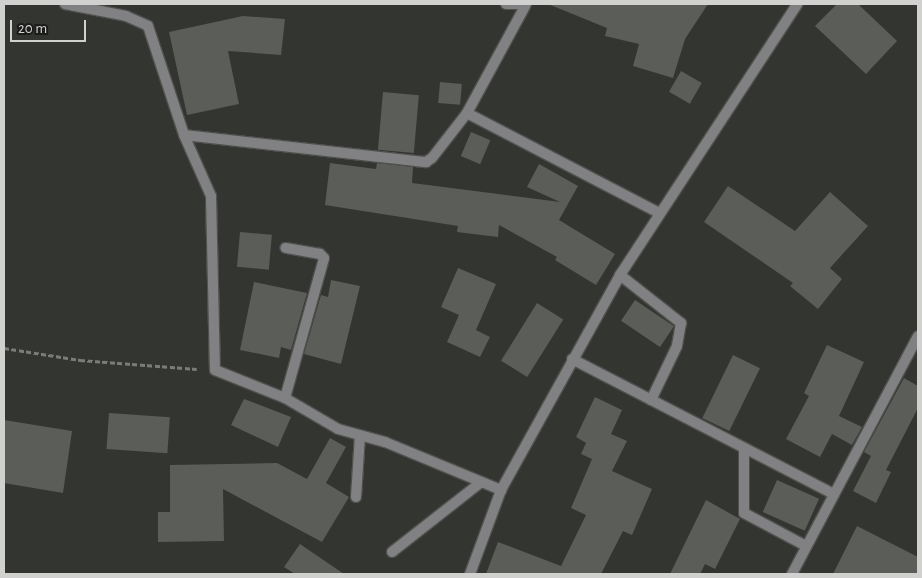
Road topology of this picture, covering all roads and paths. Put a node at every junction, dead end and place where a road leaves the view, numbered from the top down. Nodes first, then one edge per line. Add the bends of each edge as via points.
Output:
1 (65, 4) edge
2 (506, 4) edge
3 (797, 4) edge
4 (525, 5) edge
5 (467, 113) junction
6 (184, 135) junction
7 (659, 213) junction
8 (286, 248) dead end
9 (620, 275) junction
10 (918, 336) edge
11 (4, 348) edge
12 (572, 360) junction
13 (215, 370) junction
14 (285, 398) junction
15 (651, 400) junction
16 (360, 435) junction
17 (744, 450) junction
18 (480, 483) junction
19 (501, 490) junction
20 (834, 494) junction
21 (356, 497) dead end
22 (806, 546) junction
23 (392, 552) dead end
24 (470, 574) edge
25 (792, 574) edge

1 - 6 street via 126,16 148,26
2 - 4 street
3 - 7 street
4 - 5 street
5 - 6 street via 426,162
5 - 7 street
6 - 13 street via 214,212
7 - 9 street
8 - 14 street via 320,254 324,258
9 - 12 street
9 - 15 street via 681,323 677,346
10 - 20 street
11 - 13 path via 80,360
12 - 15 street
12 - 19 street
13 - 14 street via 246,379
14 - 16 street via 338,429
15 - 17 street
16 - 18 street via 385,442
16 - 21 street
17 - 20 street
17 - 22 street via 744,513
18 - 19 street
18 - 23 street
19 - 24 street
20 - 22 street
22 - 25 street

